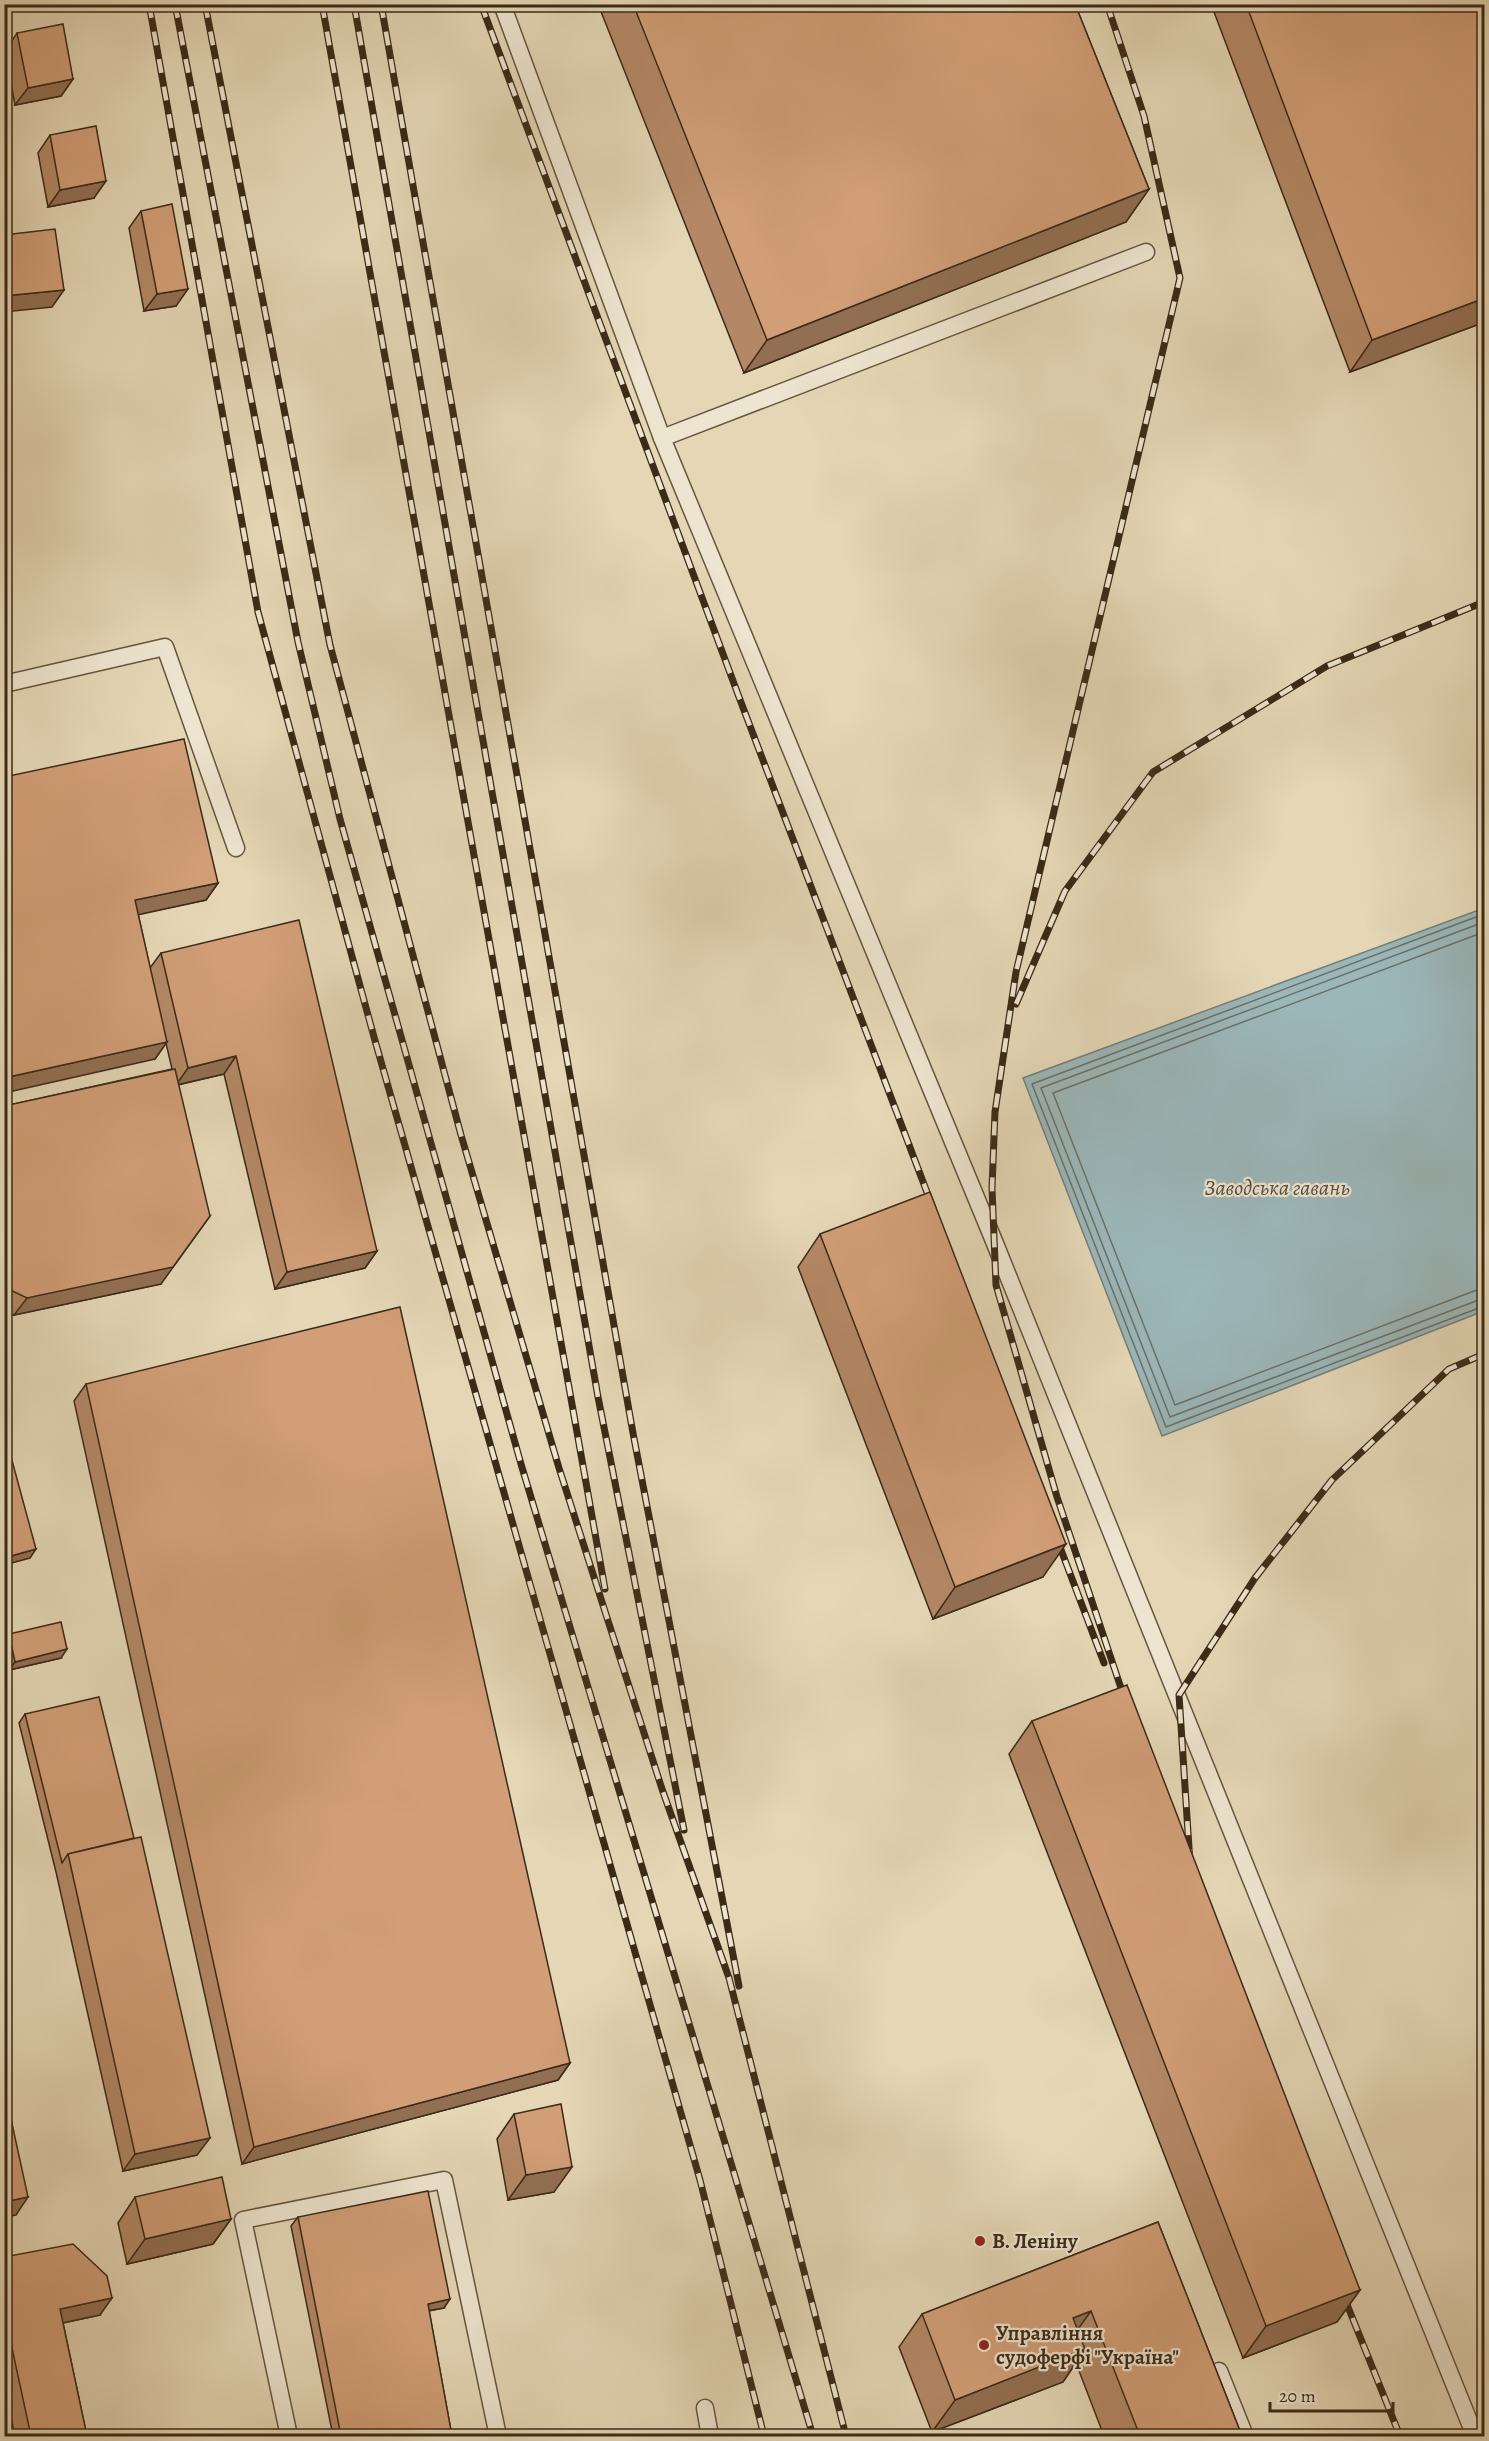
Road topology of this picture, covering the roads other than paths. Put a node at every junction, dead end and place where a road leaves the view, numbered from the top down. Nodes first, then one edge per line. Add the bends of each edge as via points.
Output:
1 (502, 4) edge
2 (1146, 252) dead end
3 (662, 438) junction
4 (4, 684) edge
5 (236, 848) dead end
6 (1219, 2371) edge
7 (705, 2408) dead end
8 (289, 2436) edge
9 (498, 2436) edge
10 (710, 2436) edge
11 (1245, 2436) edge
12 (1475, 2436) edge

1 - 3 lane
2 - 3 lane
3 - 12 lane via 1066,1418
4 - 5 lane via 165,647
6 - 11 lane
7 - 10 lane
8 - 9 lane via 243,2220 444,2180

